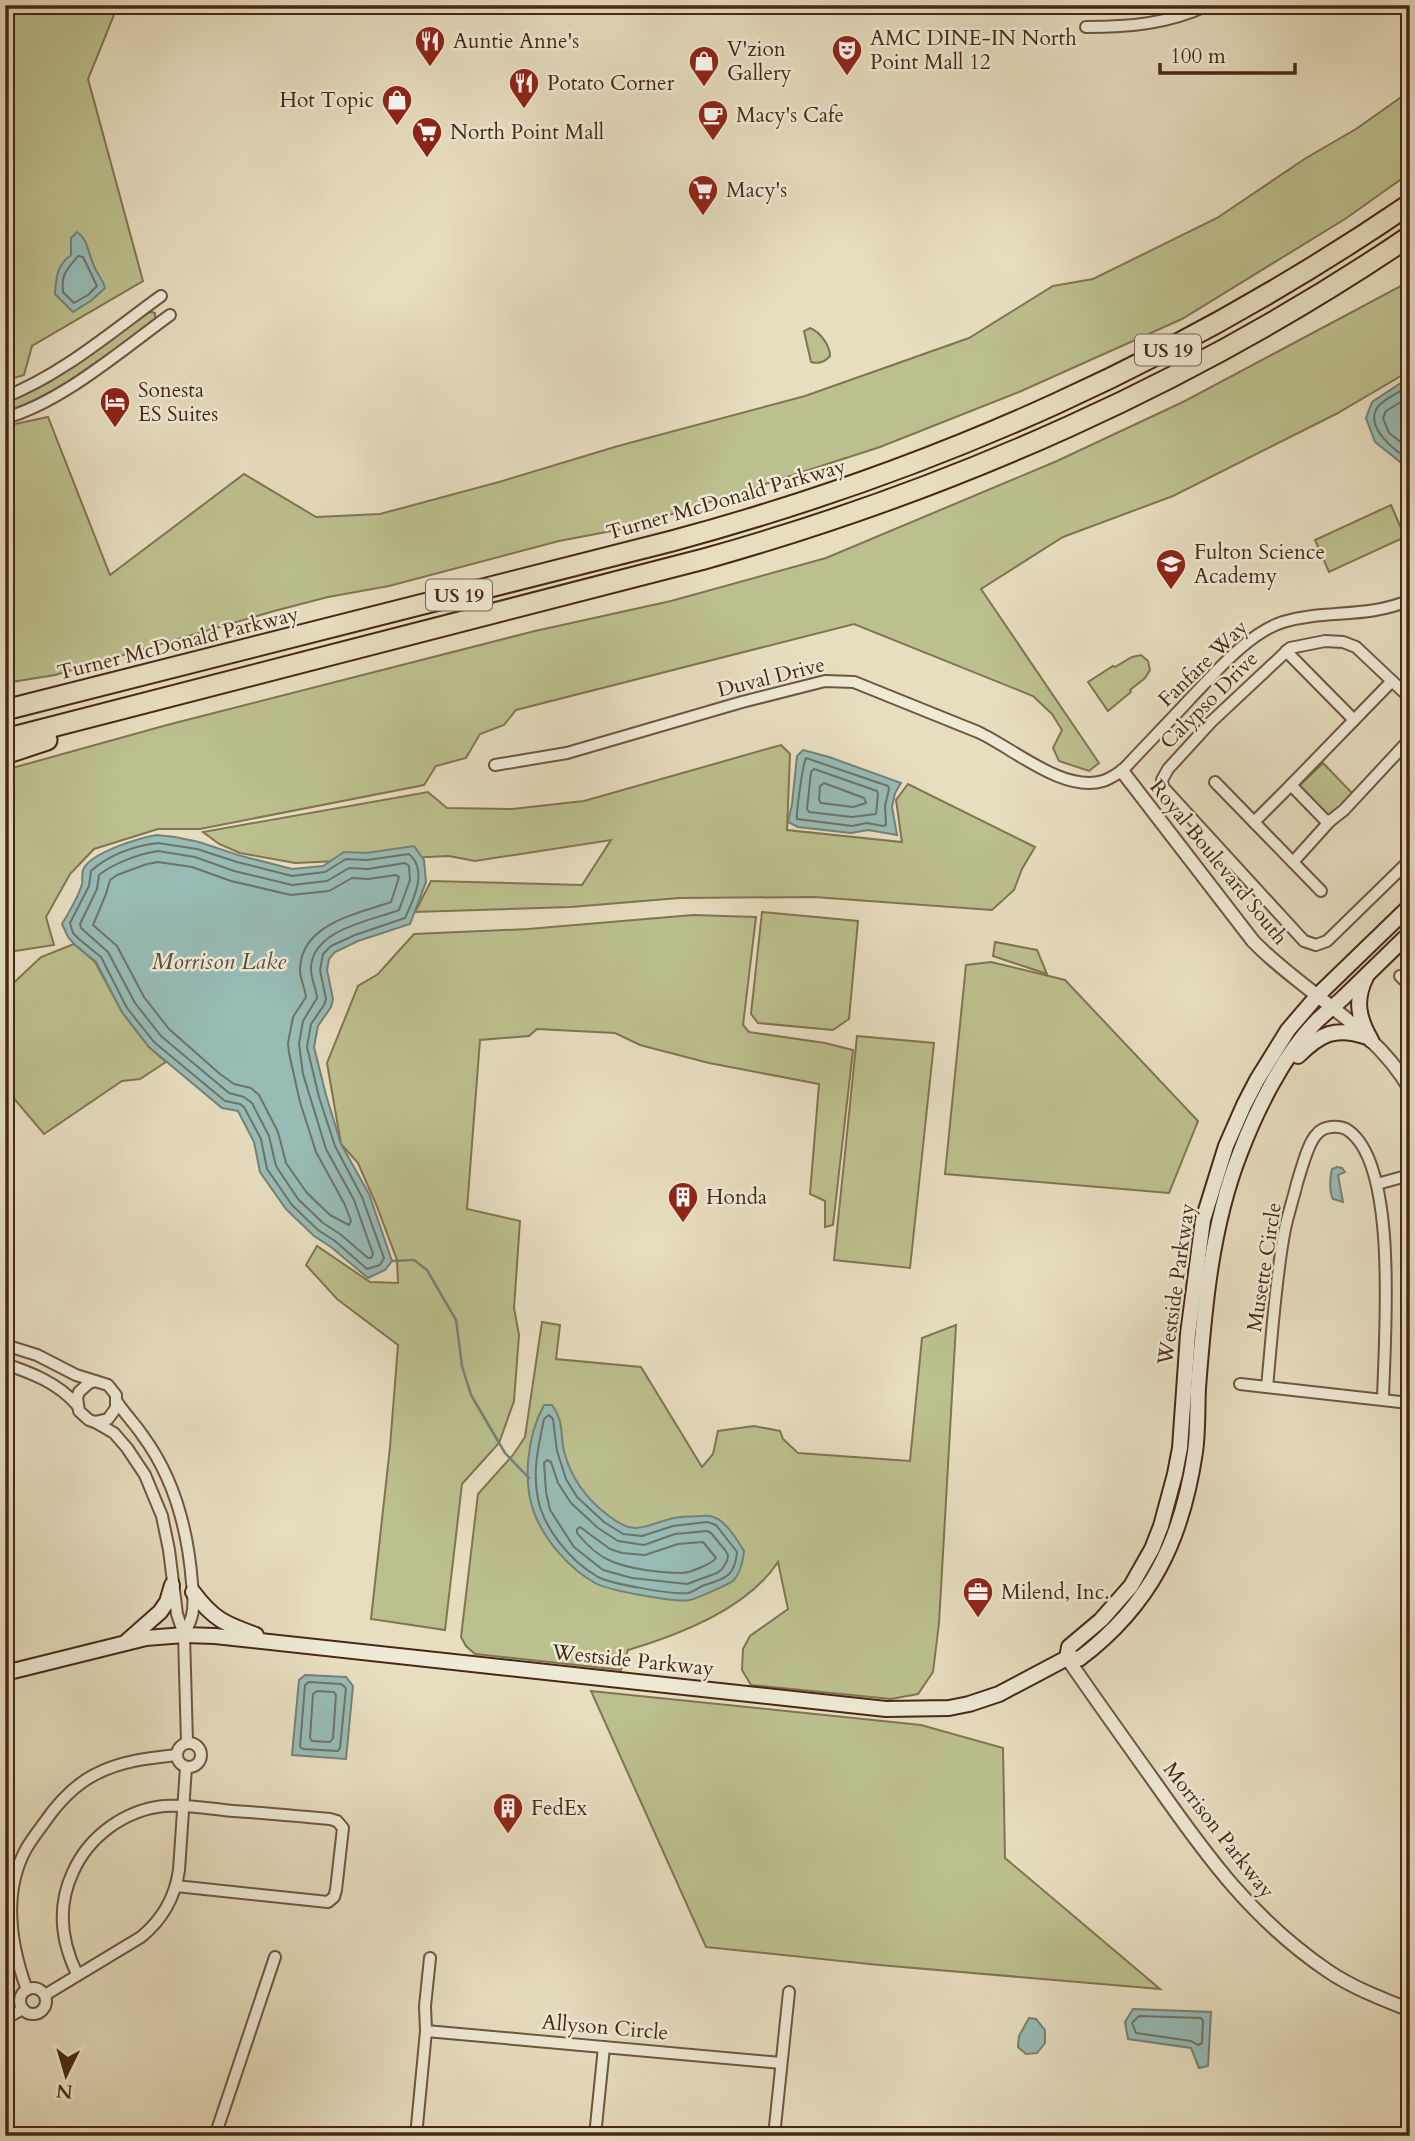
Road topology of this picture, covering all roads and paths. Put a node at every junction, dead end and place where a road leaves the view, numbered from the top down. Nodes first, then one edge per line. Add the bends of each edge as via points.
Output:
1 (1133, 5) edge
2 (1208, 5) edge
3 (1086, 7) edge
4 (1086, 27) dead end
5 (1410, 204) edge
6 (1410, 236) edge
7 (161, 296) dead end
8 (170, 314) dead end
9 (5, 397) edge
10 (5, 418) edge
11 (1409, 603) edge
12 (1286, 651) junction
13 (1392, 681) junction
14 (1410, 698) edge
15 (5, 710) edge
16 (111, 712) junction
17 (1354, 720) junction
18 (5, 739) edge
19 (1410, 739) edge
20 (5, 754) edge
21 (495, 765) dead end
22 (1122, 771) junction
23 (1215, 782) dead end
24 (1291, 785) junction
25 (1330, 821) junction
26 (1254, 822) junction
27 (1410, 860) edge
28 (1293, 862) junction
29 (1321, 891) dead end
30 (1410, 906) edge
31 (1410, 933) edge
32 (1367, 975) junction
33 (1400, 976) dead end
34 (1410, 986) edge
35 (1318, 995) junction
36 (1333, 1007) junction
37 (1369, 1039) junction
38 (1275, 1080) junction
39 (1410, 1089) edge
40 (1410, 1175) edge
41 (1377, 1184) junction
42 (5, 1345) edge
43 (5, 1364) edge
44 (95, 1381) junction
45 (1240, 1384) dead end
46 (1267, 1387) junction
47 (1383, 1400) junction
48 (117, 1402) junction
49 (1409, 1403) edge
50 (77, 1405) junction
51 (95, 1422) junction
52 (172, 1585) junction
53 (192, 1592) junction
54 (184, 1635) junction
55 (124, 1643) junction
56 (284, 1644) junction
57 (1067, 1658) junction
58 (5, 1673) edge
59 (187, 1744) junction
60 (177, 1755) junction
61 (186, 1767) junction
62 (183, 1806) junction
63 (176, 1886) junction
64 (275, 1957) dead end
65 (430, 1958) dead end
66 (77, 1974) junction
67 (27, 1990) junction
68 (789, 1992) dead end
69 (45, 1995) junction
70 (1406, 2006) edge
71 (23, 2009) junction
72 (5, 2019) edge
73 (426, 2031) junction
74 (604, 2047) junction
75 (781, 2063) junction
76 (215, 2136) edge
77 (416, 2136) edge
78 (595, 2136) edge
79 (774, 2136) edge

1 - 3 street
2 - 4 street via 1164,21
5 - 15 highway, Turner McDonald Parkway / US 19 via 1263,297 1136,367 1000,429 861,483 671,541
6 - 16 highway, US 19 via 1277,319 1145,391 1010,453 872,507 704,559
7 - 9 street via 61,368
8 - 10 street via 72,385
11 - 22 street, Fanfare Way via 1379,611 1305,617 1265,631 1206,682
12 - 13 street, Calypso Drive via 1308,643 1343,642 1364,654
12 - 17 street
12 - 27 street, Calypso Drive via 1168,769 1163,787 1304,941 1316,945 1327,941
13 - 14 street, Calypso Drive
13 - 17 street
16 - 18 highway, US 19
16 - 20 highway
17 - 24 street
19 - 25 street
21 - 22 street, Duval Drive via 578,751 742,702 841,680 978,732 1058,777 1098,782
22 - 35 street, Royal Boulevard South via 1253,941
23 - 26 street
24 - 25 street
24 - 26 street
25 - 28 street
26 - 28 street
28 - 29 street
30 - 35 main road, Westside Parkway
31 - 32 main road, Westside Parkway
32 - 36 main road, Westside Parkway
32 - 37 main road via 1358,1012
33 - 34 street
35 - 36 street, Royal Boulevard South
35 - 57 main road, Westside Parkway via 1288,1030 1257,1080 1216,1173 1194,1275 1180,1448 1153,1549 1131,1586 1069,1647
36 - 37 street, Royal Boulevard South
36 - 38 main road, Westside Parkway via 1314,1023
37 - 38 main road via 1349,1032 1321,1036
37 - 39 street, Royal Boulevard South
38 - 57 main road, Westside Parkway via 1240,1152 1218,1223 1203,1335 1195,1450 1176,1532 1161,1566 1128,1616 1079,1659
40 - 41 street
41 - 46 street, Musette Circle via 1356,1136 1342,1127 1328,1127 1317,1134 1303,1162 1284,1233
41 - 47 street, Musette Circle via 1386,1263
42 - 44 street
43 - 50 street via 58,1387
44 - 48 street via 113,1389
44 - 50 street via 79,1392
45 - 46 street
46 - 47 street
47 - 49 street
48 - 51 street via 108,1419
48 - 53 street via 161,1466 180,1510
50 - 51 street via 83,1416
51 - 52 street via 115,1434 145,1475 162,1516
52 - 54 street
52 - 55 main road via 160,1612
53 - 54 street via 193,1614
53 - 56 main road via 207,1611 230,1626
54 - 55 main road
54 - 56 main road, Westside Parkway
54 - 59 street
55 - 58 main road
56 - 57 main road, Westside Parkway via 921,1710 983,1700
57 - 70 street, Morrison Parkway via 1239,1895 1282,1936 1330,1972 1370,1994
59 - 60 street
59 - 61 street via 198,1747 201,1757 198,1764
60 - 61 street
60 - 67 street via 138,1759 92,1776 58,1803 26,1849 11,1920
61 - 62 street
62 - 63 street
62 - 63 street via 330,1819 340,1823 343,1833 331,1901
62 - 66 street via 151,1808 124,1818 98,1837 76,1865 62,1919 66,1949
63 - 66 street via 150,1930
64 - 76 street
65 - 73 street
66 - 69 street
67 - 69 street
67 - 71 street via 20,2001
68 - 75 street
69 - 71 street via 45,2007 39,2013
71 - 72 street
73 - 74 street, Allyson Circle
73 - 77 street
74 - 75 street, Allyson Circle
74 - 78 street
75 - 79 street

